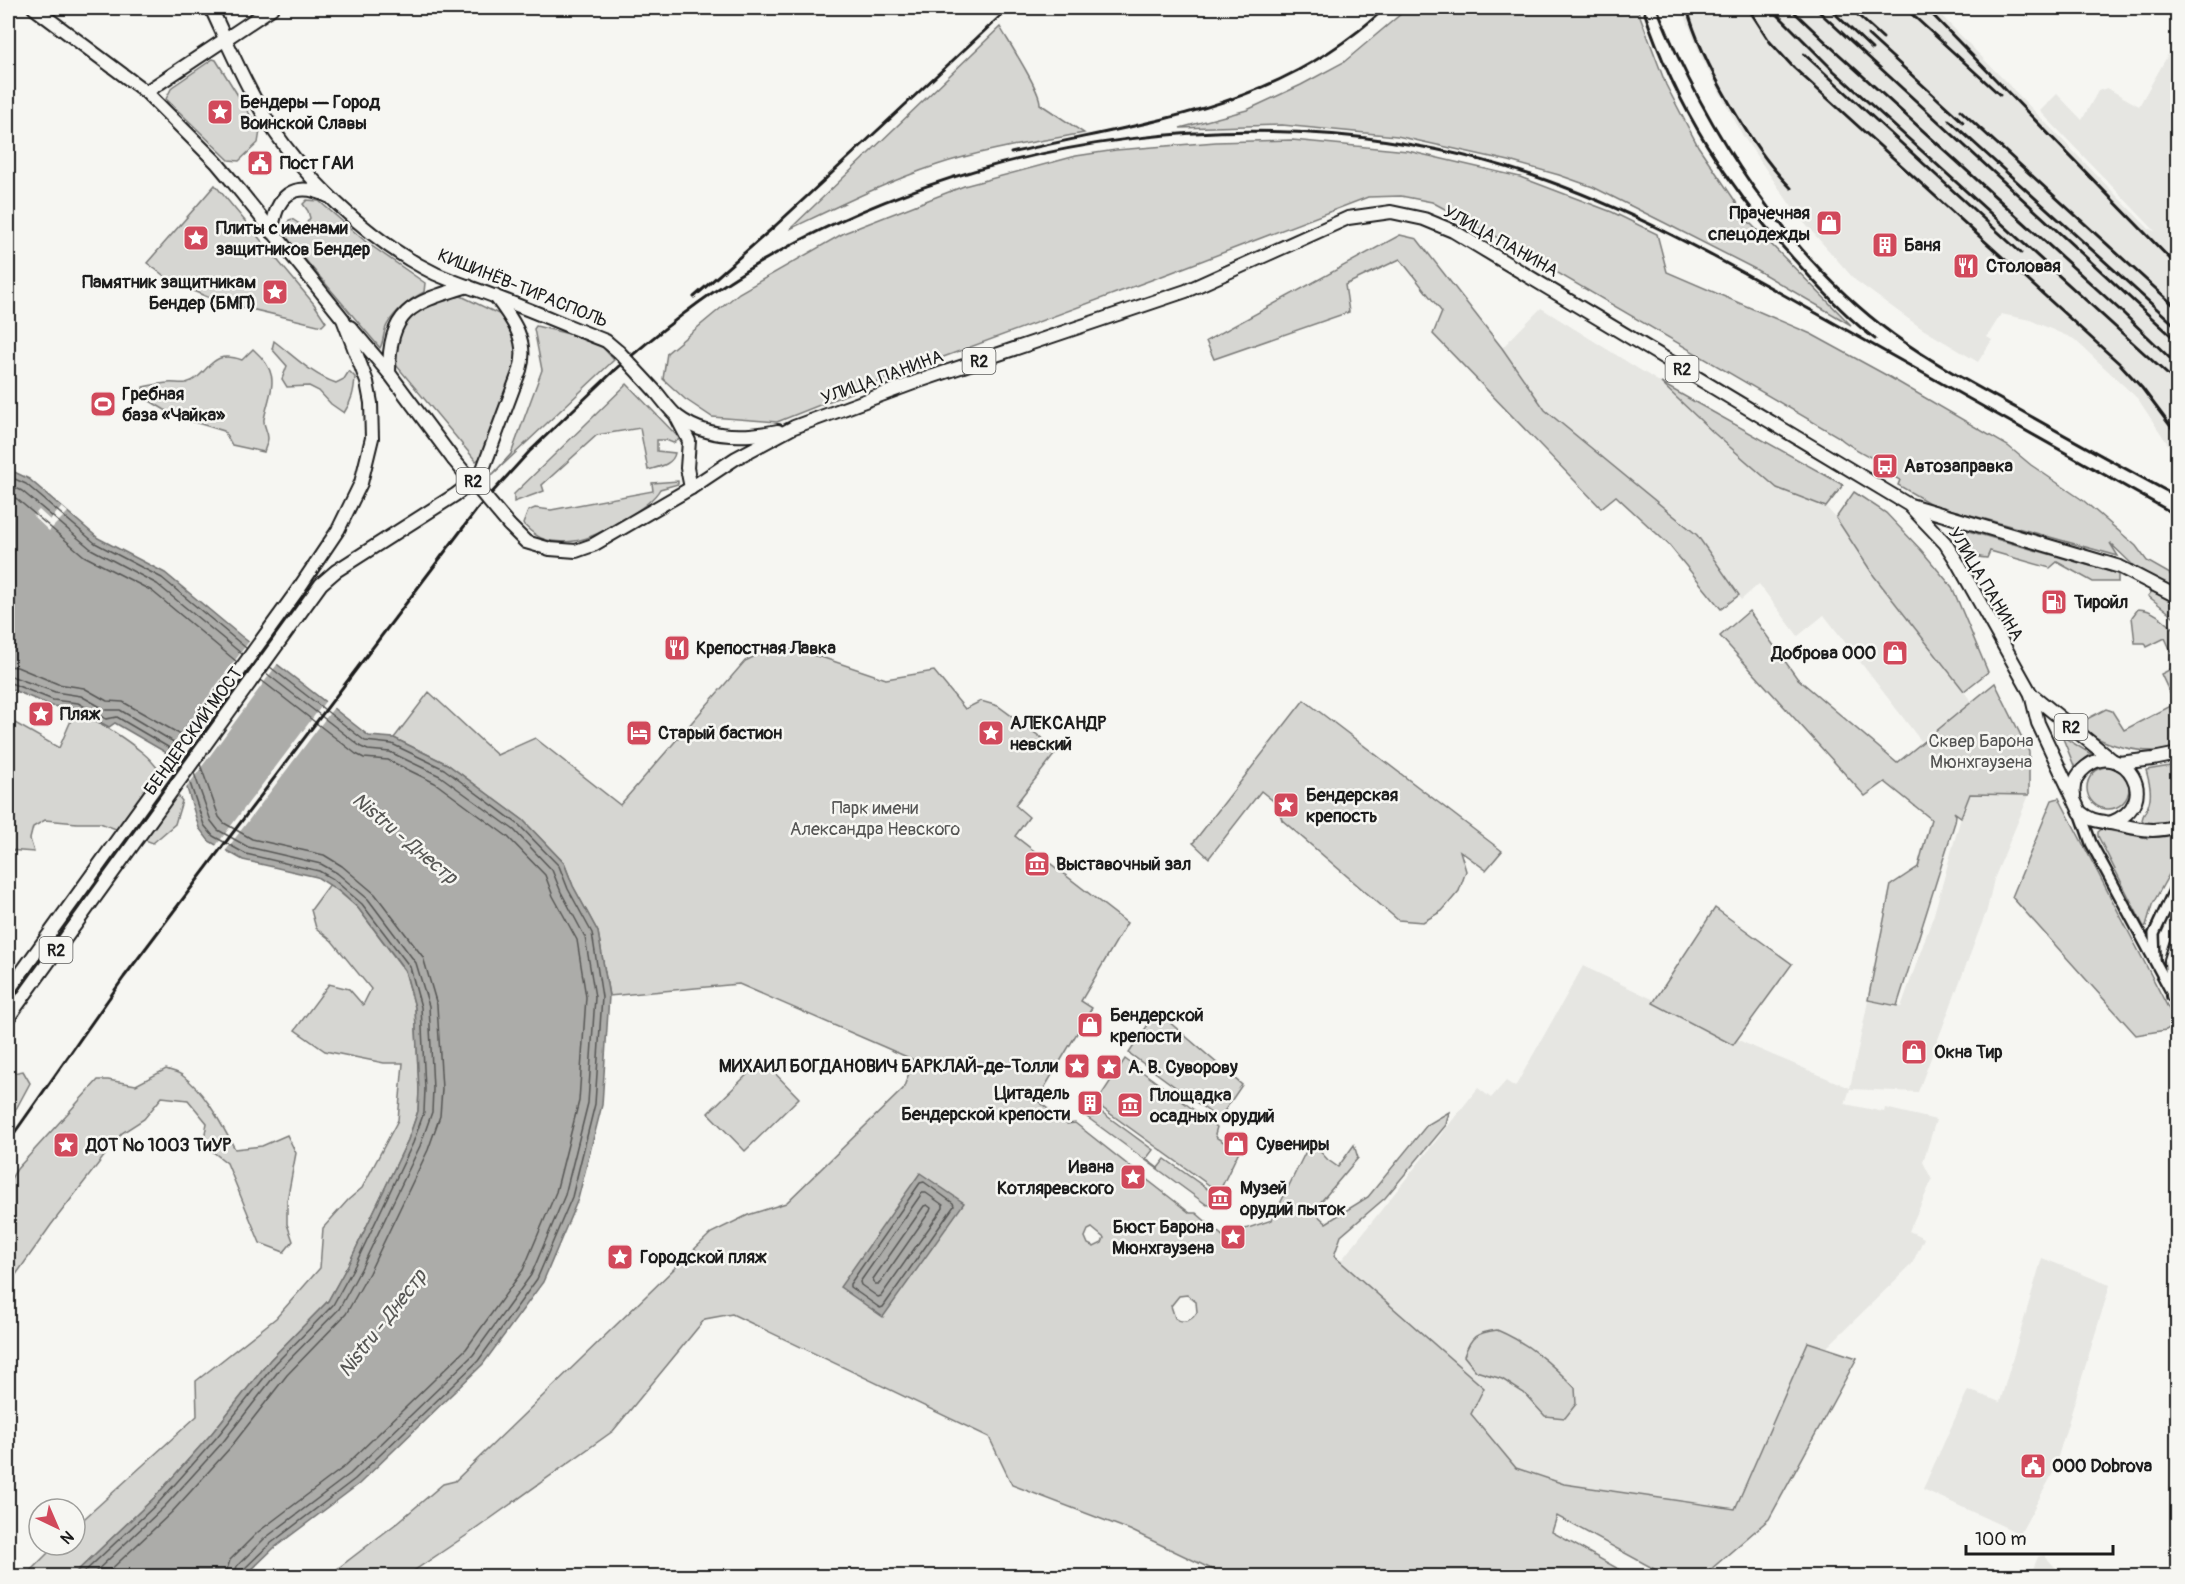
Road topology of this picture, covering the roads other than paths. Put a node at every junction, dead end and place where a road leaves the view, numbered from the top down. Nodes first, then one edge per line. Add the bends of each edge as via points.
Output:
1 (34, 8) edge
2 (211, 8) edge
3 (272, 8) edge
4 (226, 39) junction
5 (146, 92) junction
6 (332, 197) junction
7 (272, 232) junction
8 (468, 286) junction
9 (495, 296) junction
10 (343, 319) junction
11 (389, 373) junction
12 (677, 417) junction
13 (794, 427) junction
14 (691, 488) junction
15 (1909, 504) junction
16 (2178, 597) edge
17 (2031, 694) junction
18 (2178, 754) edge
19 (2116, 761) junction
20 (2078, 807) junction
21 (2110, 823) junction
22 (2178, 826) edge
23 (2178, 882) edge
24 (2178, 938) edge
25 (2155, 962) junction
26 (8, 991) edge
27 (2175, 1000) edge
28 (8, 1018) edge

1 - 5 main road
2 - 4 main road, КИШИНЁВ-ТИРАСПОЛЬ
3 - 4 main road
4 - 5 main road
4 - 6 main road, КИШИНЁВ-ТИРАСПОЛЬ via 261,110 287,147
5 - 7 main road via 216,162
6 - 7 main road, R2 via 305,188 295,191 278,205
6 - 8 main road, КИШИНЁВ-ТИРАСПОЛЬ / R2 via 401,253
7 - 10 main road, R2
8 - 9 main road, КИШИНЁВ-ТИРАСПОЛЬ / R2
8 - 11 main road via 428,298 402,318 393,333
9 - 12 main road, КИШИНЁВ-ТИРАСПОЛЬ / R2, bridge via 606,342
9 - 28 main road, БЕНДЕРСКИЙ МОСТ / R2 via 518,331 523,355 483,469 470,484 321,584
10 - 11 main road, R2
10 - 26 main road, БЕНДЕРСКИЙ МОСТ / R2 via 367,382 372,421 365,472 351,507 297,591
11 - 14 main road, R2, bridge via 453,459 526,542 576,551
12 - 13 main road, КИШИНЁВ-ТИРАСПОЛЬ / R2 via 725,436 757,435
12 - 14 main road via 689,441 687,468
13 - 14 main road, R2
13 - 15 main road, УЛИЦА ПАНИНА / R2 via 1186,291 1348,218 1391,212 1453,231
15 - 16 main road via 2120,567
15 - 17 main road, УЛИЦА ПАНИНА / R2 via 1956,560
17 - 19 main road, R2
17 - 20 main road, R2 via 2037,723
18 - 19 main road
19 - 20 main road via 2101,760 2081,770 2073,791
19 - 21 main road via 2130,771 2137,796 2123,818
20 - 21 main road via 2088,819
20 - 25 street via 2091,843
21 - 22 main road via 2141,831
23 - 25 street via 2154,934
24 - 27 main road via 2171,960
25 - 27 street

